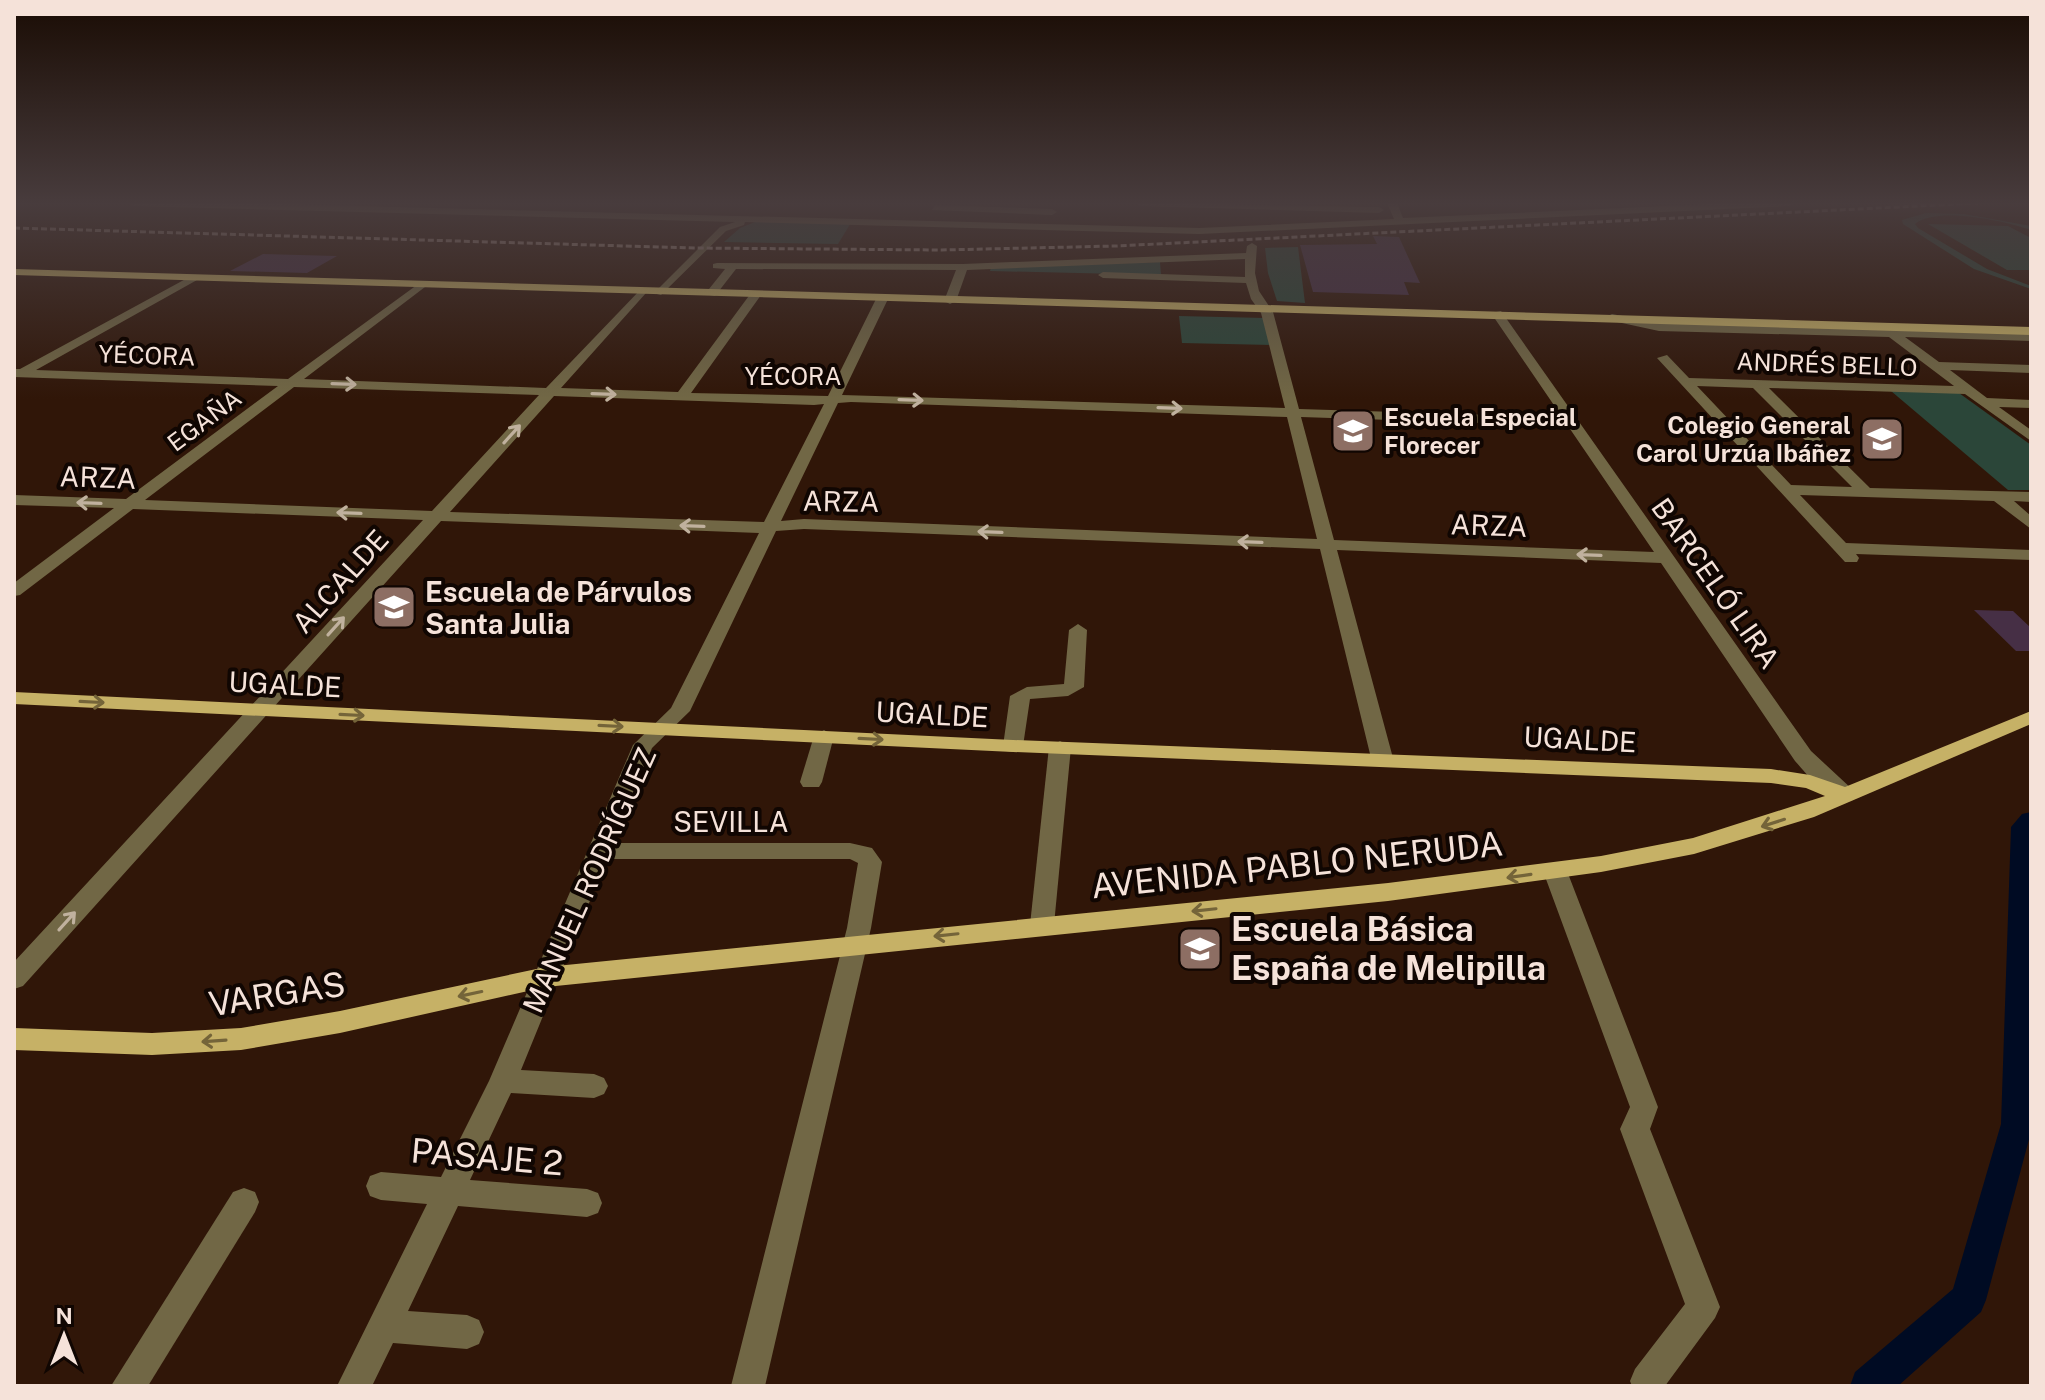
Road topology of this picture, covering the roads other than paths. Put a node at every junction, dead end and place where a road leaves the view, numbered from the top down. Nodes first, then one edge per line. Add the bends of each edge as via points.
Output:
1 (675, 268) edge
2 (679, 268) edge
3 (731, 268) edge
4 (911, 268) edge
5 (977, 268) edge
6 (1167, 268) edge
7 (1251, 268) edge
8 (962, 269) junction
9 (14, 275) edge
10 (1168, 277) junction
11 (193, 278) junction
12 (1251, 280) junction
13 (421, 285) junction
14 (652, 292) junction
15 (711, 294) junction
16 (755, 295) junction
17 (882, 299) junction
18 (950, 301) junction
19 (1263, 310) junction
20 (1499, 315) junction
21 (1612, 318) junction
22 (1886, 329) junction
23 (2031, 329) edge
24 (2031, 337) edge
25 (1663, 358) dead end
26 (1935, 366) junction
27 (2031, 369) edge
28 (17, 374) edge
29 (1686, 382) junction
30 (291, 383) junction
31 (1757, 384) junction
32 (1967, 390) junction
33 (550, 392) junction
34 (682, 396) junction
35 (833, 399) junction
36 (1984, 402) junction
37 (2031, 404) edge
38 (1293, 413) junction
39 (1573, 422) junction
40 (2031, 437) edge
41 (1787, 490) junction
42 (1866, 492) junction
43 (1998, 496) junction
44 (2031, 497) edge
45 (14, 500) edge
46 (128, 504) junction
47 (436, 516) junction
48 (2031, 524) edge
49 (770, 527) junction
50 (1328, 545) junction
51 (2031, 555) edge
52 (1667, 558) junction
53 (14, 591) edge
54 (1078, 630) dead end
55 (14, 698) edge
56 (259, 711) junction
57 (2031, 717) edge
58 (661, 729) junction
59 (824, 736) junction
60 (1013, 746) junction
61 (1060, 747) junction
62 (1382, 758) junction
63 (811, 782) dead end
64 (1845, 795) junction
65 (599, 851) junction
66 (1555, 871) junction
67 (1042, 925) junction
68 (855, 944) junction
69 (546, 977) junction
70 (14, 979) edge
71 (14, 1039) edge
72 (503, 1081) junction
73 (594, 1086) dead end
74 (381, 1186) dead end
75 (449, 1192) junction
76 (244, 1202) dead end
77 (587, 1203) dead end
78 (383, 1326) junction
79 (467, 1332) dead end
80 (1647, 1381) dead end
81 (128, 1386) edge
82 (354, 1386) edge
83 (748, 1386) edge

1 - 14 street, ALCALDE
2 - 14 street, ALCALDE
3 - 15 street
4 - 8 street
5 - 8 street
6 - 10 street
7 - 12 street
8 - 10 street
8 - 18 street
9 - 11 main road
10 - 12 street
11 - 13 main road
11 - 28 street
12 - 19 street
13 - 14 main road
13 - 30 street, EGAÑA
14 - 15 main road
14 - 33 street, ALCALDE
15 - 16 main road
16 - 17 main road
16 - 34 street
17 - 18 main road
17 - 35 street, MANUEL RODRÍGUEZ
18 - 19 main road
19 - 20 main road
19 - 38 street
20 - 21 main road
20 - 39 street, BARCELÓ LIRA
21 - 22 main road
21 - 22 street via 1659,327
22 - 23 main road
22 - 24 street
22 - 26 street
25 - 29 street
26 - 27 street
26 - 32 street
28 - 30 street, YÉCORA
29 - 31 street, ANDRÉS BELLO
29 - 41 street
30 -> 33 street, YÉCORA
30 - 46 street, EGAÑA
31 - 32 street, ANDRÉS BELLO
31 - 42 street
32 - 36 street
33 -> 34 street, YÉCORA
47 -> 33 street, ALCALDE
34 - 35 street, YÉCORA
35 -> 38 street, YÉCORA
35 - 49 street, MANUEL RODRÍGUEZ
36 - 37 street
36 - 40 street
38 - 39 street, YÉCORA
38 - 50 street
39 - 52 street, BARCELÓ LIRA
41 - 42 street
41 - 51 street via 1846,553
42 - 43 street
43 - 44 street
43 - 48 street
46 -> 45 street, ARZA
47 -> 46 street, ARZA
46 - 53 street, EGAÑA
49 -> 47 street, ARZA
56 -> 47 street, ALCALDE
50 -> 49 street, ARZA via 804,524
49 - 58 street, MANUEL RODRÍGUEZ via 680,711
52 -> 50 street, ARZA
50 - 62 street
52 - 64 street, BARCELÓ LIRA via 1803,756
54 - 60 street via 1074,687 1020,696
55 -> 56 main road, UGALDE
56 -> 58 main road, UGALDE
70 -> 56 street, ALCALDE
57 - 64 main road, AVENIDA PABLO NERUDA
58 - 59 main road, UGALDE
58 - 65 street, MANUEL RODRÍGUEZ via 643,745
59 -> 60 main road, UGALDE
59 - 63 street
60 - 61 main road, UGALDE
61 - 62 main road, UGALDE
61 - 67 street
62 - 64 main road, UGALDE via 1771,776
64 -> 66 main road, AVENIDA PABLO NERUDA via 1734,835
65 - 68 street, SEVILLA via 864,854 871,871
65 - 69 street, MANUEL RODRÍGUEZ
66 -> 67 main road, AVENIDA PABLO NERUDA
66 - 80 street via 1644,1107 1635,1129 1703,1307
67 -> 68 main road, AVENIDA PABLO NERUDA
68 - 69 main road, AVENIDA PABLO NERUDA
68 - 83 street
69 -> 71 main road, VARGAS via 241,1039 152,1044
69 - 72 street, MANUEL RODRÍGUEZ
72 - 73 street
72 - 75 street, MANUEL RODRÍGUEZ
74 - 75 street, PASAJE 2
75 - 77 street, PASAJE 2
75 - 78 street, MANUEL RODRÍGUEZ
76 - 81 street
78 - 79 street
78 - 82 street, MANUEL RODRÍGUEZ

